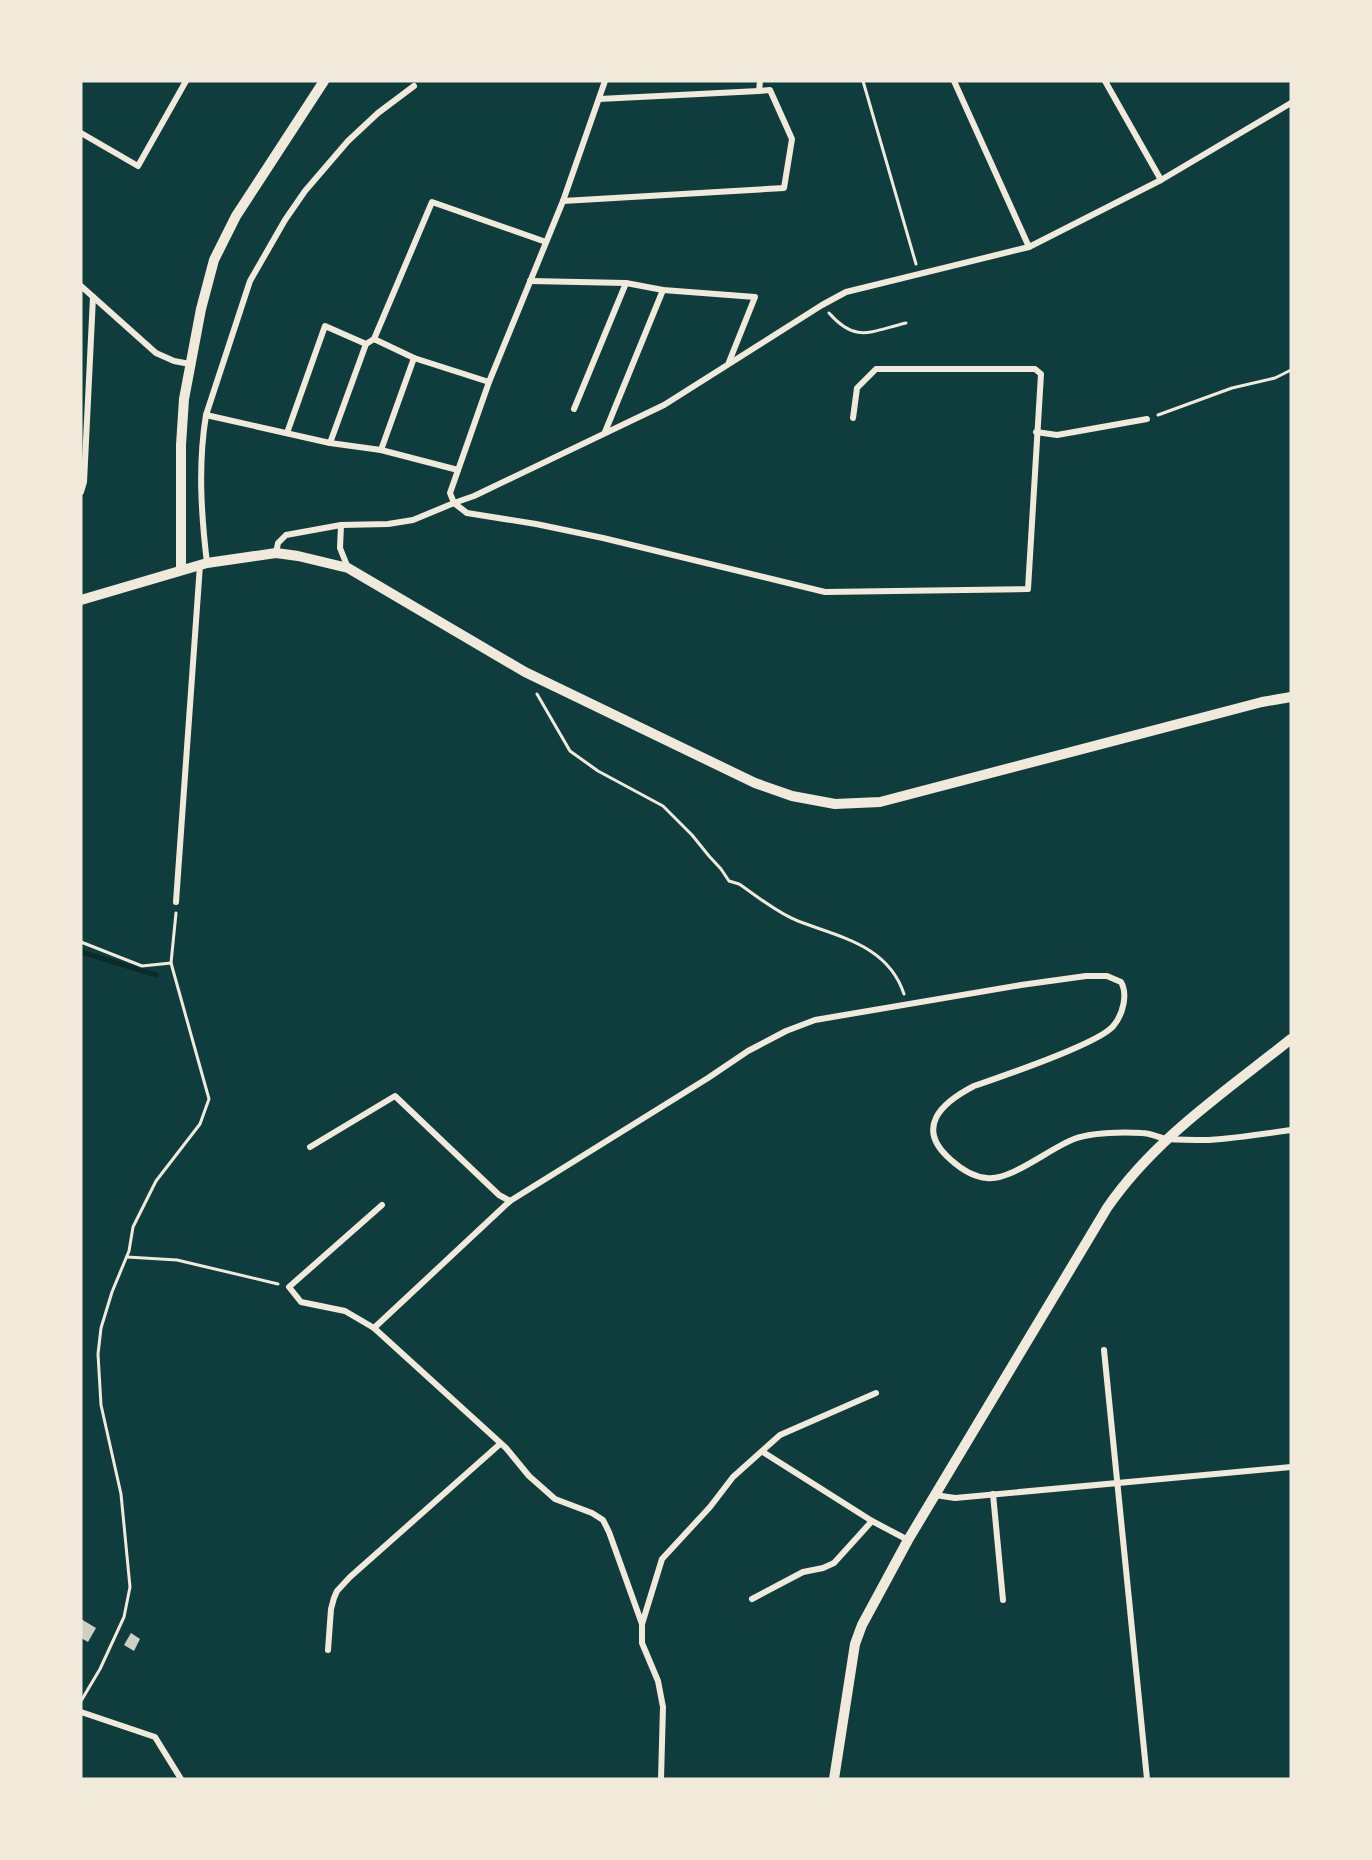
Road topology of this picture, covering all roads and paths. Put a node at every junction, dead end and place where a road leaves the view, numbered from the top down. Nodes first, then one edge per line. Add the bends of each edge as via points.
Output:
1 (186, 81) edge
2 (324, 81) edge
3 (605, 81) edge
4 (760, 81) edge
5 (863, 81) edge
6 (954, 81) edge
7 (1105, 81) edge
8 (414, 86) dead end
9 (759, 91) junction
10 (599, 99) junction
11 (1291, 103) edge
12 (81, 134) edge
13 (1161, 180) junction
14 (563, 201) junction
15 (546, 242) junction
16 (1029, 247) junction
17 (919, 274) junction
18 (530, 281) junction
19 (626, 283) junction
20 (81, 286) edge
21 (663, 290) junction
22 (93, 297) junction
23 (822, 305) junction
24 (906, 323) dead end
25 (374, 339) junction
26 (366, 344) junction
27 (414, 358) junction
28 (728, 363) junction
29 (190, 364) junction
30 (1291, 370) edge
31 (489, 382) junction
32 (574, 409) dead end
33 (206, 415) junction
34 (853, 418) dead end
35 (1147, 418) joint
36 (605, 432) junction
37 (1036, 432) junction
38 (287, 433) junction
39 (330, 443) junction
40 (381, 450) junction
41 (458, 470) junction
42 (81, 492) edge
43 (454, 502) junction
44 (341, 525) junction
45 (276, 553) junction
46 (203, 563) junction
47 (348, 568) junction
48 (181, 570) junction
49 (81, 600) edge
50 (525, 672) junction
51 (1291, 697) edge
52 (176, 902) joint
53 (81, 942) edge
54 (171, 963) junction
55 (905, 1004) junction
56 (1291, 1039) edge
57 (1291, 1130) edge
58 (1166, 1139) junction
59 (310, 1147) dead end
60 (510, 1201) junction
61 (382, 1205) dead end
62 (127, 1257) junction
63 (289, 1287) junction
64 (374, 1328) junction
65 (1104, 1350) dead end
66 (876, 1393) dead end
67 (500, 1444) junction
68 (763, 1452) junction
69 (1291, 1467) edge
70 (1117, 1484) junction
71 (993, 1494) junction
72 (935, 1495) junction
73 (872, 1521) junction
74 (908, 1540) junction
75 (753, 1599) dead end
76 (1004, 1600) dead end
77 (642, 1624) junction
78 (328, 1650) dead end
79 (81, 1701) edge
80 (81, 1712) edge
81 (181, 1779) edge
82 (661, 1779) edge
83 (834, 1779) edge
84 (1147, 1779) edge

1 - 12 street via 138,166
2 - 29 street via 236,216 214,260
3 - 10 street
4 - 9 street
5 - 17 path
6 - 16 street
7 - 13 street
8 - 33 street via 348,141 285,220 250,280
9 - 10 street
9 - 14 street via 770,90 792,139 784,188
10 - 14 street
11 - 13 street
13 - 16 street
14 - 15 street
15 - 18 street
15 - 25 street via 432,202
16 - 17 street
17 - 23 street via 846,292
18 - 19 street
18 - 31 street
19 - 21 street
19 - 32 street
20 - 22 street
21 - 28 street via 755,297
21 - 36 street
22 - 29 street via 156,353
22 - 42 street
23 - 24 path via 841,327 852,332
23 - 28 street
25 - 26 street
25 - 27 street
26 - 38 street via 325,326
26 - 39 street
27 - 31 street
27 - 40 street
28 - 36 street via 664,405
29 - 48 street via 181,444
30 - 35 path
31 - 41 street
33 - 38 street
33 - 46 street via 201,507
34 - 37 street via 857,388 876,369 1035,369 1041,374
35 - 37 street via 1057,435
36 - 43 street
37 - 43 street via 1028,589 825,592 603,538 467,513
38 - 39 street
39 - 40 street
40 - 41 street
41 - 43 street via 450,493
43 - 44 street via 413,520
44 - 45 street via 286,535 278,543
44 - 47 street via 340,548
45 - 46 street
45 - 47 street
46 - 48 street
46 - 52 street
47 - 50 street
48 - 49 street
50 - 51 street via 755,783 792,796 836,804 880,802
50 - 55 path via 570,751 663,806 692,834 729,881 796,920 843,936 875,954 900,982
52 - 54 path
53 - 54 path via 142,966
54 - 62 path via 209,1099 200,1124 156,1181 134,1227
55 - 58 street via 1096,975 1116,978 1124,987 1123,1004 1114,1026 1103,1035 974,1086 939,1113 933,1140 950,1160 969,1173 988,1178 1005,1175 1074,1139 1107,1133 1144,1133
55 - 60 street via 815,1020 786,1031 748,1050
56 - 58 street
57 - 58 street via 1222,1139
58 - 72 street via 1107,1208
59 - 60 street via 395,1096
60 - 64 street
61 - 63 street
62 - 63 path via 177,1260
62 - 79 path via 101,1328 98,1354 101,1405 122,1494 130,1587 124,1617
63 - 64 street via 301,1302 345,1311
64 - 67 street
65 - 70 street
66 - 68 street via 780,1435
67 - 77 street via 555,1499 603,1520
67 - 78 street via 337,1591 331,1609
68 - 73 street
68 - 77 street via 733,1477 662,1559
69 - 70 street
70 - 71 street
70 - 84 street
71 - 72 street
71 - 76 street
72 - 74 street
73 - 74 street
73 - 75 street via 834,1563 803,1572
74 - 83 street via 855,1644
77 - 82 street via 642,1643 658,1681 663,1707
80 - 81 street via 155,1737

